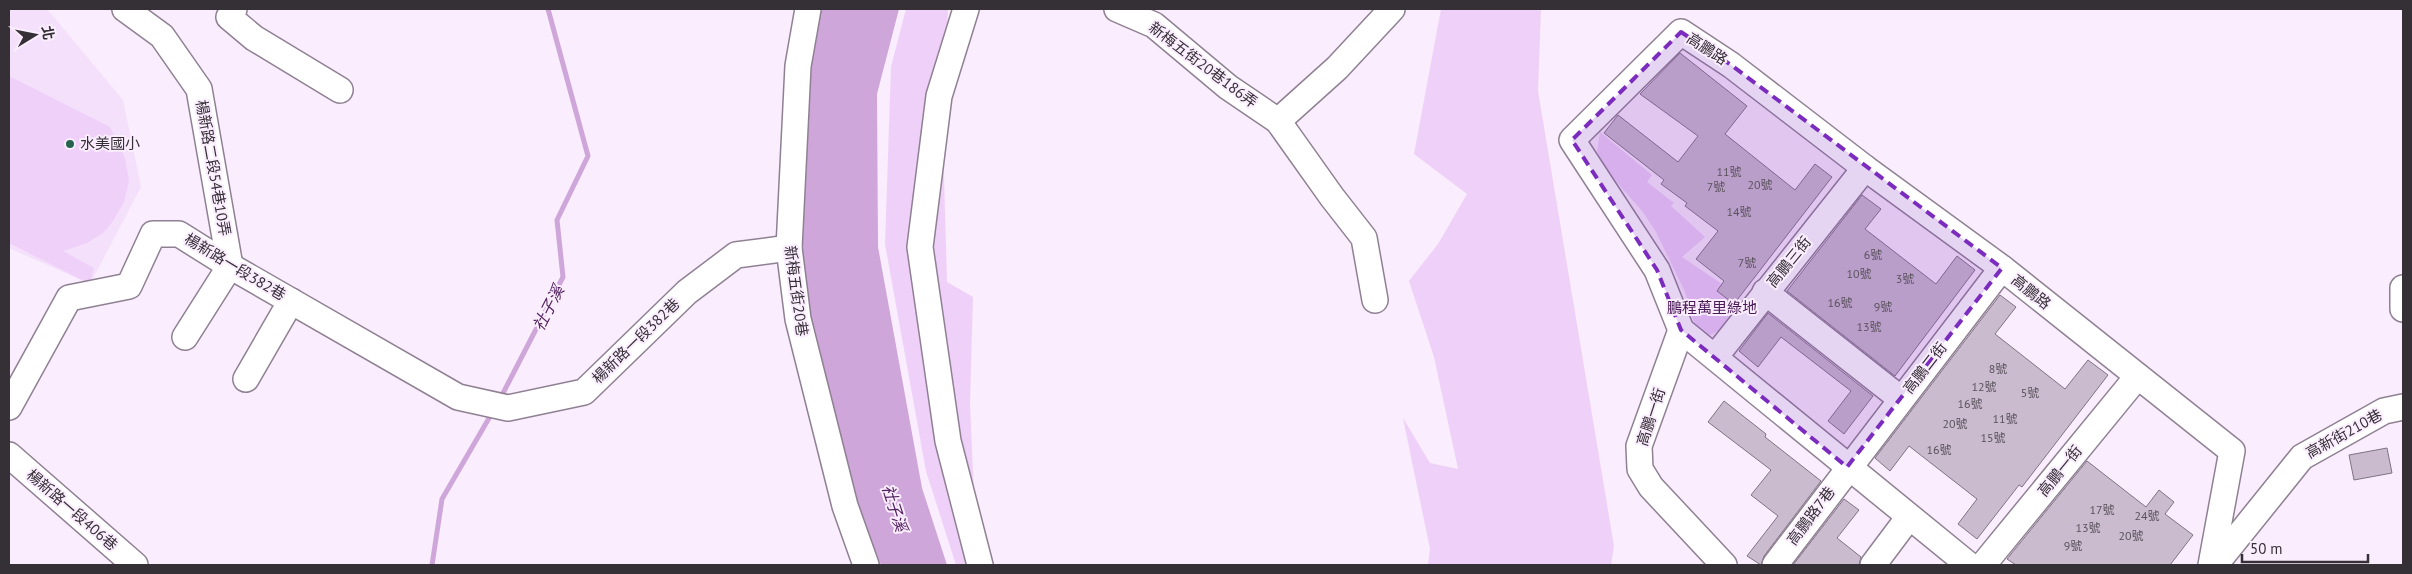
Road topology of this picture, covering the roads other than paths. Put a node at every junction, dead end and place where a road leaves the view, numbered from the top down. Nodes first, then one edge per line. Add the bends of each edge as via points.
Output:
1 (126, 9) edge
2 (234, 9) edge
3 (808, 9) edge
4 (966, 9) edge
5 (1117, 9) edge
6 (1392, 9) edge
7 (340, 90) dead end
8 (1278, 121) junction
9 (1865, 168) junction
10 (788, 248) junction
11 (230, 266) junction
12 (2002, 268) junction
13 (2403, 288) edge
14 (1765, 292) junction
15 (1375, 300) dead end
16 (290, 301) junction
17 (2403, 309) edge
18 (1681, 330) junction
19 (185, 337) dead end
20 (1715, 357) junction
21 (2137, 377) junction
22 (246, 379) dead end
23 (1901, 399) junction
24 (9, 407) edge
25 (2403, 407) edge
26 (9, 455) edge
27 (1848, 467) junction
28 (1909, 517) junction
29 (135, 565) edge
30 (866, 565) edge
31 (980, 565) edge
32 (1724, 565) edge
33 (1774, 565) edge
34 (1873, 565) edge
35 (1969, 565) edge
36 (1983, 565) edge
37 (2213, 565) edge

1 - 11 street, 楊新路二段54巷10弄 via 162,36 199,90
2 - 7 street via 229,17 254,38
3 - 10 street, 新梅五街20巷 via 798,66
4 - 31 street via 939,96 920,247 948,441
5 - 8 street, 新梅五街20巷186弄 via 1154,26 1228,87
6 - 8 street via 1337,68
8 - 15 street via 1364,238
9 - 12 street, 高鵬路
9 - 14 street, 高鵬三街
9 - 18 street, 高鵬路 via 1731,65 1680,32 1572,140 1657,270
10 - 16 street, 楊新路一段382巷 via 736,255 687,292 584,392 508,408 458,397
10 - 30 street, 新梅五街20巷 via 800,329 845,506
11 - 16 street, 楊新路一段382巷
11 - 19 street
11 - 24 street, 楊新路一段382巷 via 179,234 153,234 129,286 69,298
12 - 21 street, 高鵬路
12 - 23 street, 高鵬二街
13 - 17 street
14 - 20 street, 高鵬三街
14 - 23 street
16 - 22 street, 楊新路一段382巷
18 - 20 street, 高鵬路
18 - 32 street, 高鵬一街 via 1639,446 1640,469 1651,488
20 - 27 street, 高鵬路
21 - 36 street, 高鵬一街
21 - 37 street, 高鵬路 via 2232,451
23 - 27 street, 高鵬二街
25 - 37 street, 高新街210巷 via 2384,411 2302,457
26 - 29 street, 楊新路一段406巷
27 - 28 street, 高鵬路
27 - 33 street, 高鵬路7巷
28 - 34 street
28 - 35 street, 高鵬路

